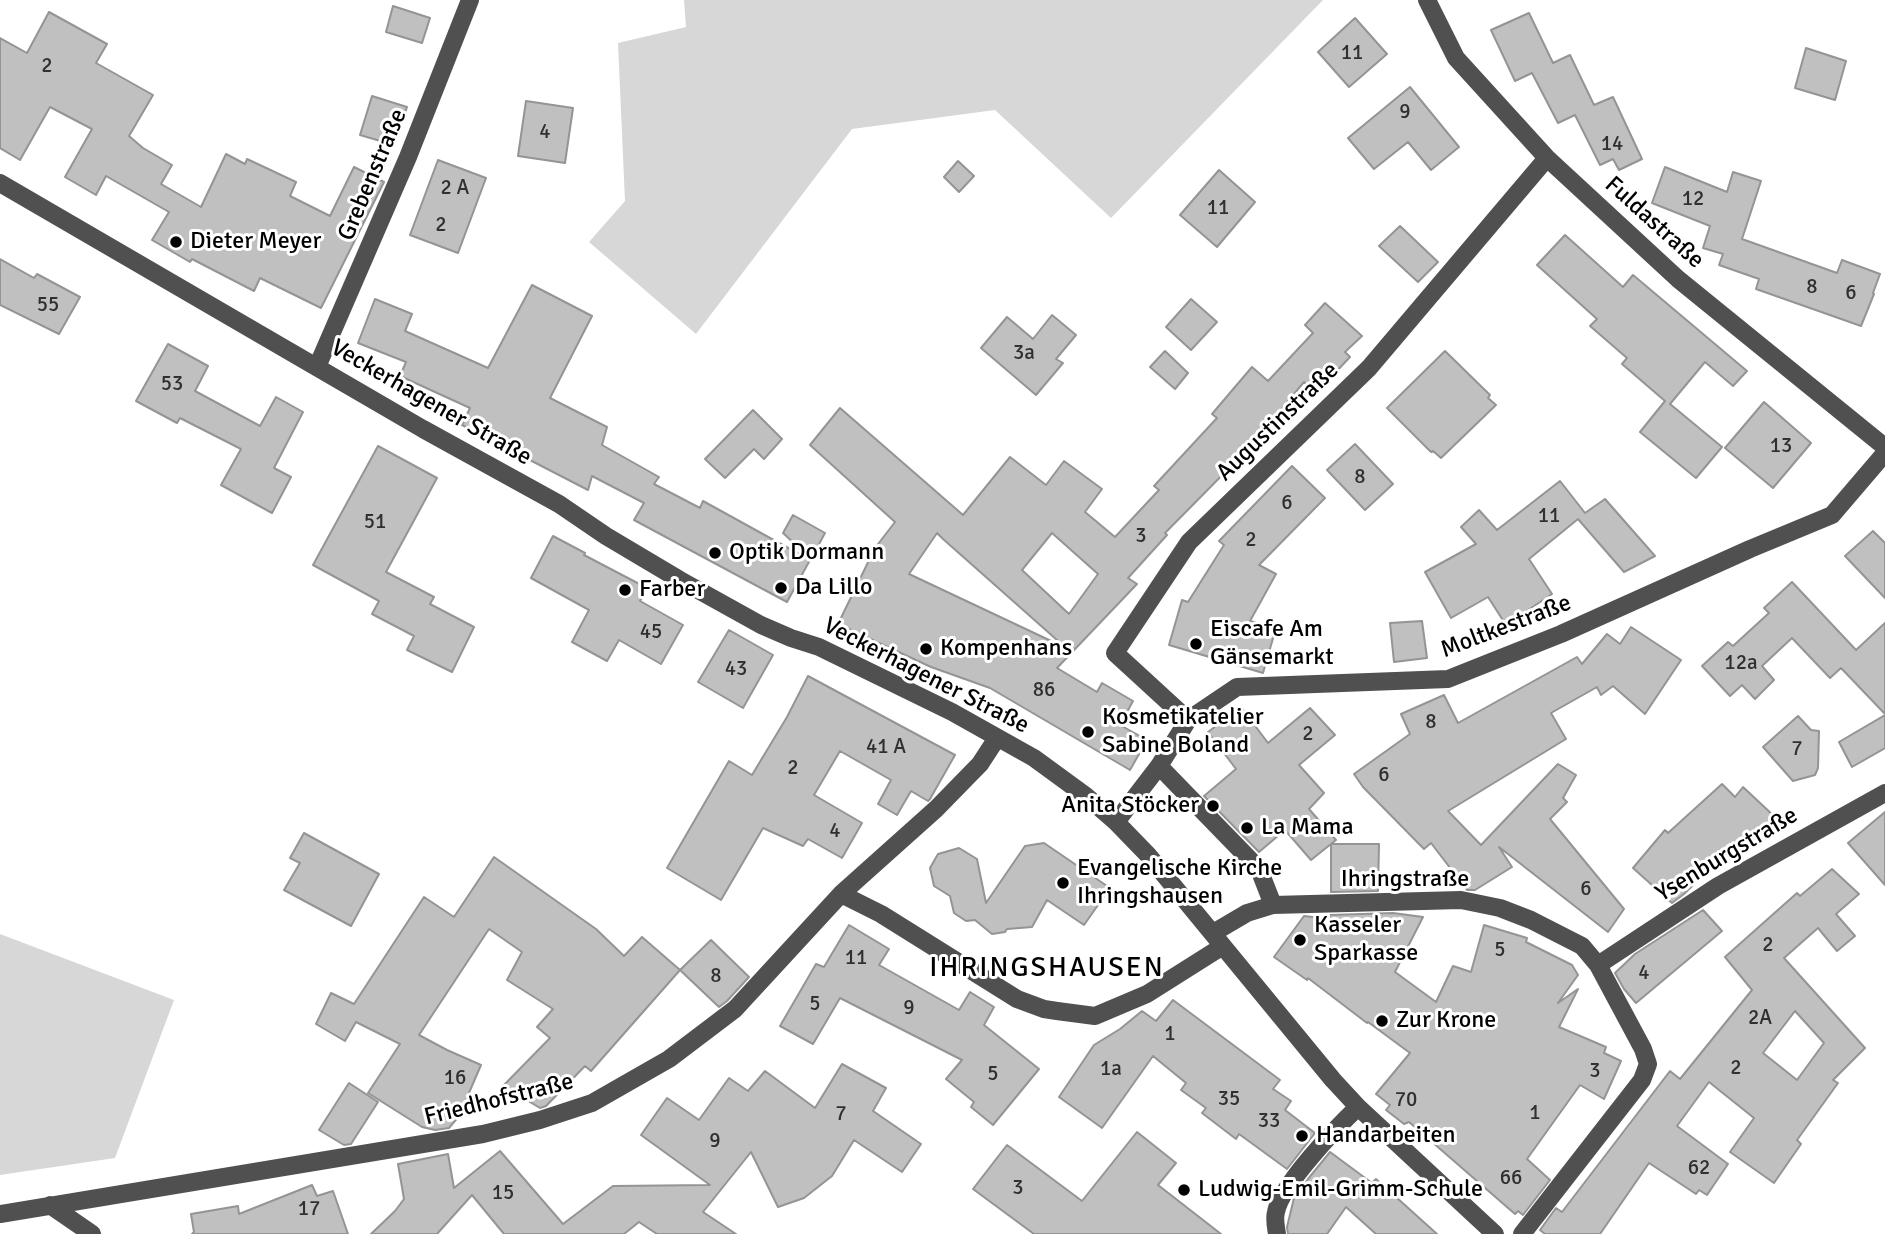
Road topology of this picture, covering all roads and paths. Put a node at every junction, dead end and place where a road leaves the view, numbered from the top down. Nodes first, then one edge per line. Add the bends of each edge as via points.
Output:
1 (470, 0) edge
2 (1427, 0) edge
3 (1547, 158) junction
4 (0, 183) edge
5 (317, 367) junction
6 (1885, 447) edge
7 (1885, 453) edge
8 (1188, 720) junction
9 (997, 738) junction
10 (1159, 766) junction
11 (1885, 793) edge
12 (1116, 822) junction
13 (841, 894) junction
14 (1273, 905) junction
15 (1218, 940) junction
16 (1598, 965) junction
17 (1358, 1107) junction
18 (50, 1205) junction
19 (0, 1214) edge
20 (92, 1234) edge
21 (1277, 1234) edge
22 (1495, 1234) edge
23 (1522, 1234) edge

1 - 5 street, Grebenstraße
2 - 3 street, Fuldastraße via 1456,58
3 - 6 street, Fuldastraße via 1678,279
3 - 8 street, Augustinstraße via 1369,368 1189,542 1115,653
4 - 5 street, Veckerhagener Straße
5 - 9 street, Veckerhagener Straße via 761,625 819,647
7 - 8 street, Moltkestraße via 1832,515 1448,679 1237,687
8 - 10 street, Moltkestraße
9 - 12 street, Veckerhagener Straße via 1034,758
9 - 13 street, Friedhofstraße via 980,764
10 - 12 street, Moltkestraße
10 - 14 street via 1259,869
11 - 16 street, Ysenburgstraße via 1718,886
12 - 15 street, Veckerhagener Straße
13 - 15 street, Ihringstraße via 1017,999 1044,1009 1095,1016 1147,994
13 - 18 street, Friedhofstraße via 735,1009 668,1059 593,1102 483,1134
14 - 15 street, Ihringstraße via 1247,913
14 - 16 street, Ihringstraße via 1461,900 1531,920 1582,946
15 - 17 street, Veckerhagener Straße
16 - 23 street, Ihringstraße via 1648,1064 1642,1080
17 - 21 street via 1291,1184 1275,1215
17 - 22 street, Veckerhagener Straße
18 - 19 street, Friedhofstraße
18 - 20 street

